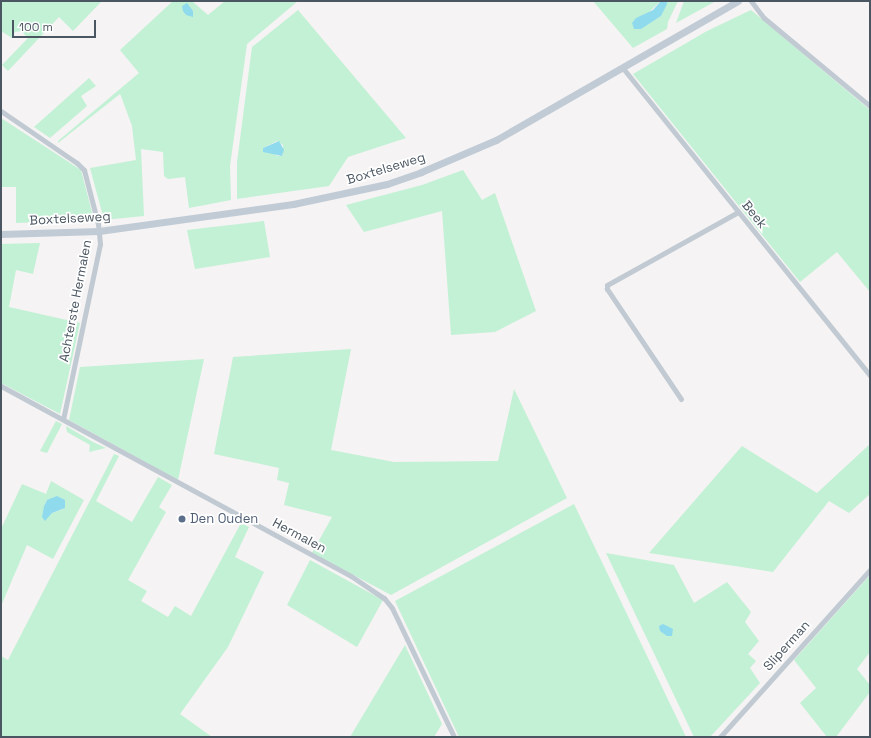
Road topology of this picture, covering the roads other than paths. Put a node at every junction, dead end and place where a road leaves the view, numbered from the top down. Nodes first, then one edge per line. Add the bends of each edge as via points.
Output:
1 (738, 1) edge
2 (751, 1) edge
3 (622, 67) junction
4 (870, 106) edge
5 (1, 111) edge
6 (738, 212) junction
7 (99, 230) junction
8 (1, 234) edge
9 (870, 376) edge
10 (1, 386) edge
11 (681, 399) dead end
12 (63, 419) junction
13 (870, 570) edge
14 (454, 737) edge
15 (720, 737) edge

1 - 3 main road, Boxtelseweg
2 - 4 street via 764,18
3 - 6 street, Beek
3 - 7 main road, Boxtelseweg via 496,140 387,184 293,204
5 - 7 street, Achterste Hermalen via 84,170
6 - 9 street, Beek
6 - 11 street via 607,285 607,289
7 - 8 main road, Boxtelseweg
7 - 12 street, Achterste Hermalen via 100,244
10 - 12 street, Hermalen
12 - 14 street, Hermalen via 351,576 384,598 392,608
13 - 15 street, Sliperman

